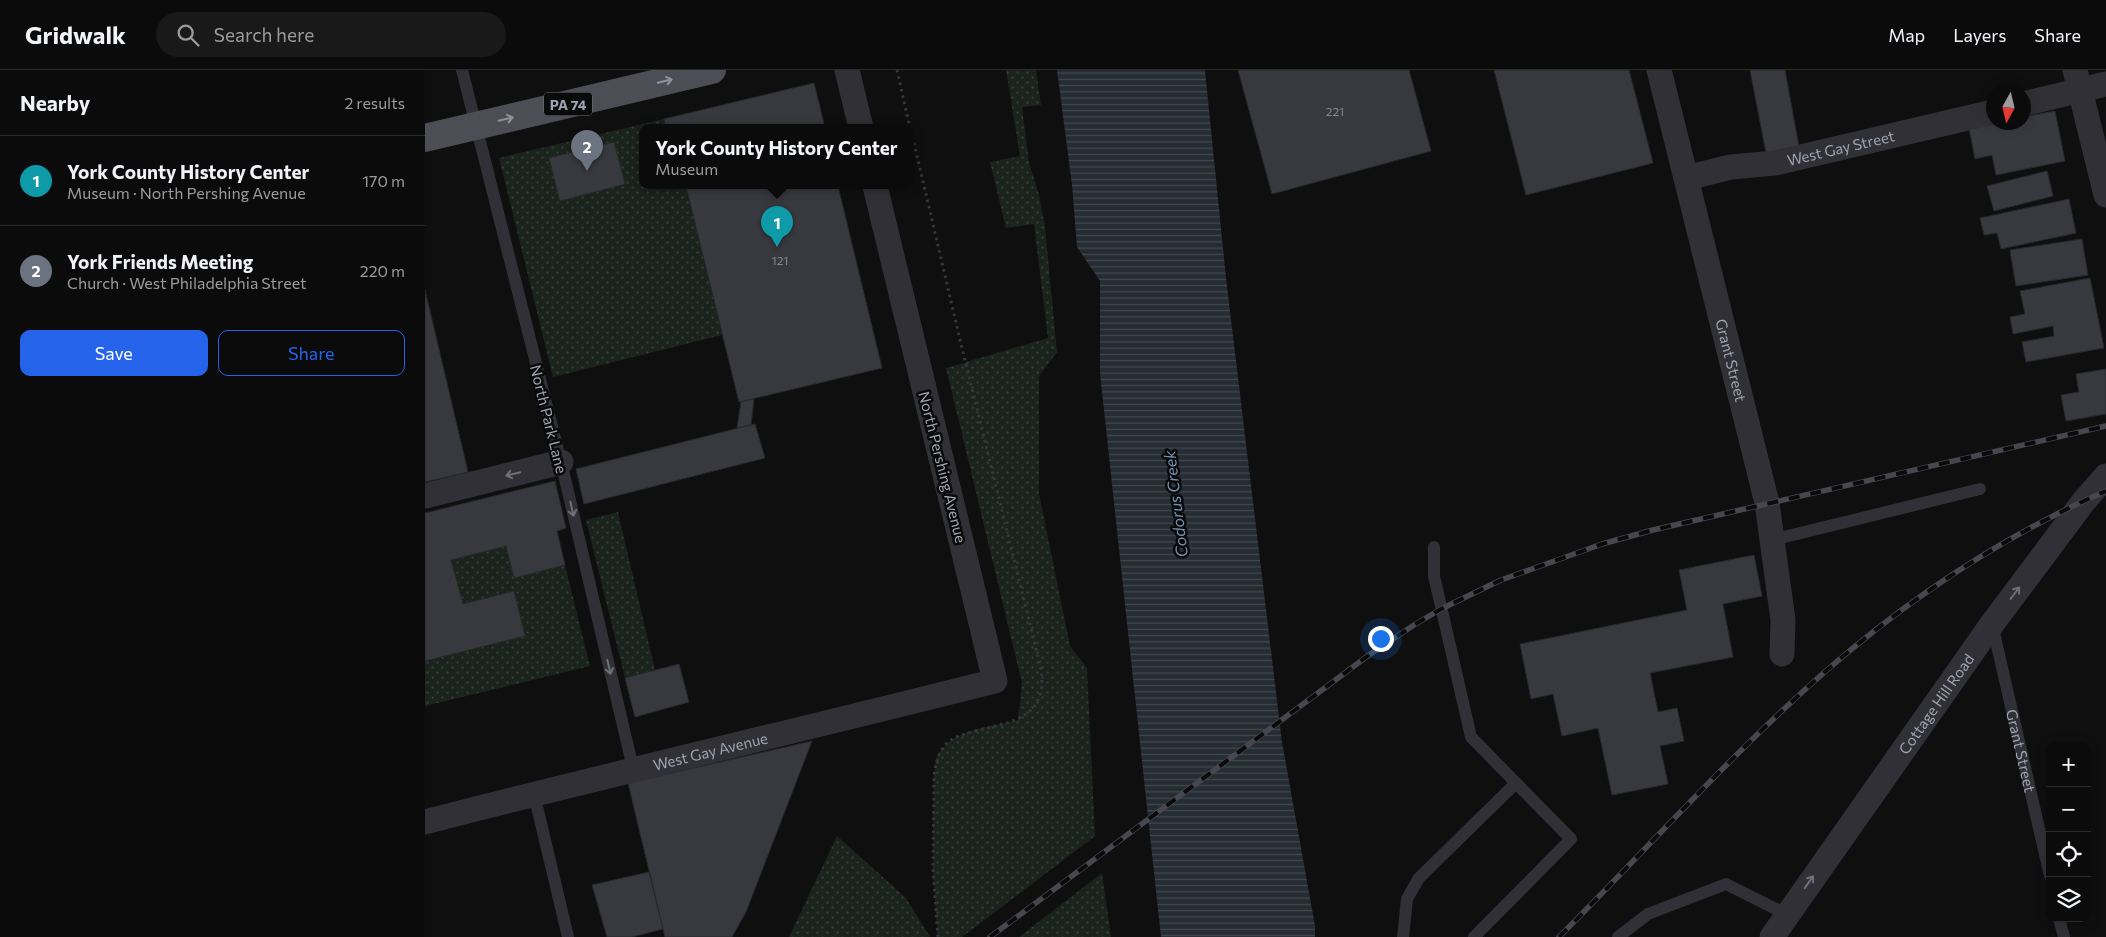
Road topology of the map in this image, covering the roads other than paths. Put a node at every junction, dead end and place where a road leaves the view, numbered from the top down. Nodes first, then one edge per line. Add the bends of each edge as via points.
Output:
1 (462, 70) edge
2 (712, 70) edge
3 (847, 70) edge
4 (1659, 70) edge
5 (2078, 80) edge
6 (2106, 84) edge
7 (2031, 101) edge
8 (1986, 114) edge
9 (860, 124) edge
10 (475, 126) junction
11 (425, 138) edge
12 (1685, 178) junction
13 (876, 189) edge
14 (2106, 195) edge
15 (561, 462) junction
16 (2106, 476) edge
17 (1980, 490) dead end
18 (425, 496) edge
19 (1772, 540) junction
20 (1434, 547) dead end
21 (1991, 624) junction
22 (1782, 654) dead end
23 (995, 681) joint
24 (633, 768) junction
25 (1516, 783) junction
26 (534, 794) junction
27 (425, 822) edge
28 (2046, 859) edge
29 (1786, 914) junction
30 (2060, 922) edge
31 (567, 937) edge
32 (1403, 937) edge
33 (1473, 937) edge
34 (1618, 937) edge
35 (1772, 937) edge
36 (2064, 937) edge

1 - 10 lane, North Park Lane
10 -> 2 main road, PA 74
3 - 9 street
4 - 12 street, Grant Street
5 - 6 street
5 - 7 street
5 - 14 street
8 - 12 street, West Gay Street via 1775,163 1731,167
10 - 11 main road, PA 74
10 - 15 lane, North Park Lane
12 - 19 street, Grant Street via 1767,503
13 - 23 street, North Pershing Avenue
15 -> 18 street
15 -> 24 lane, North Park Lane
21 -> 16 street, Cottage Hill Road
17 - 19 lane
19 - 22 street, Grant Street via 1783,620
20 - 25 lane via 1434,576 1471,737
21 - 28 lane, Grant Street
29 -> 21 street, Cottage Hill Road
23 - 24 street, West Gay Avenue
24 - 26 street, West Gay Avenue
25 - 32 lane via 1419,878 1407,899
25 - 33 lane via 1571,839
26 - 27 street, West Gay Avenue
26 - 31 lane
29 - 34 lane via 1726,884 1648,914
29 - 35 street, Cottage Hill Road
30 - 36 lane

